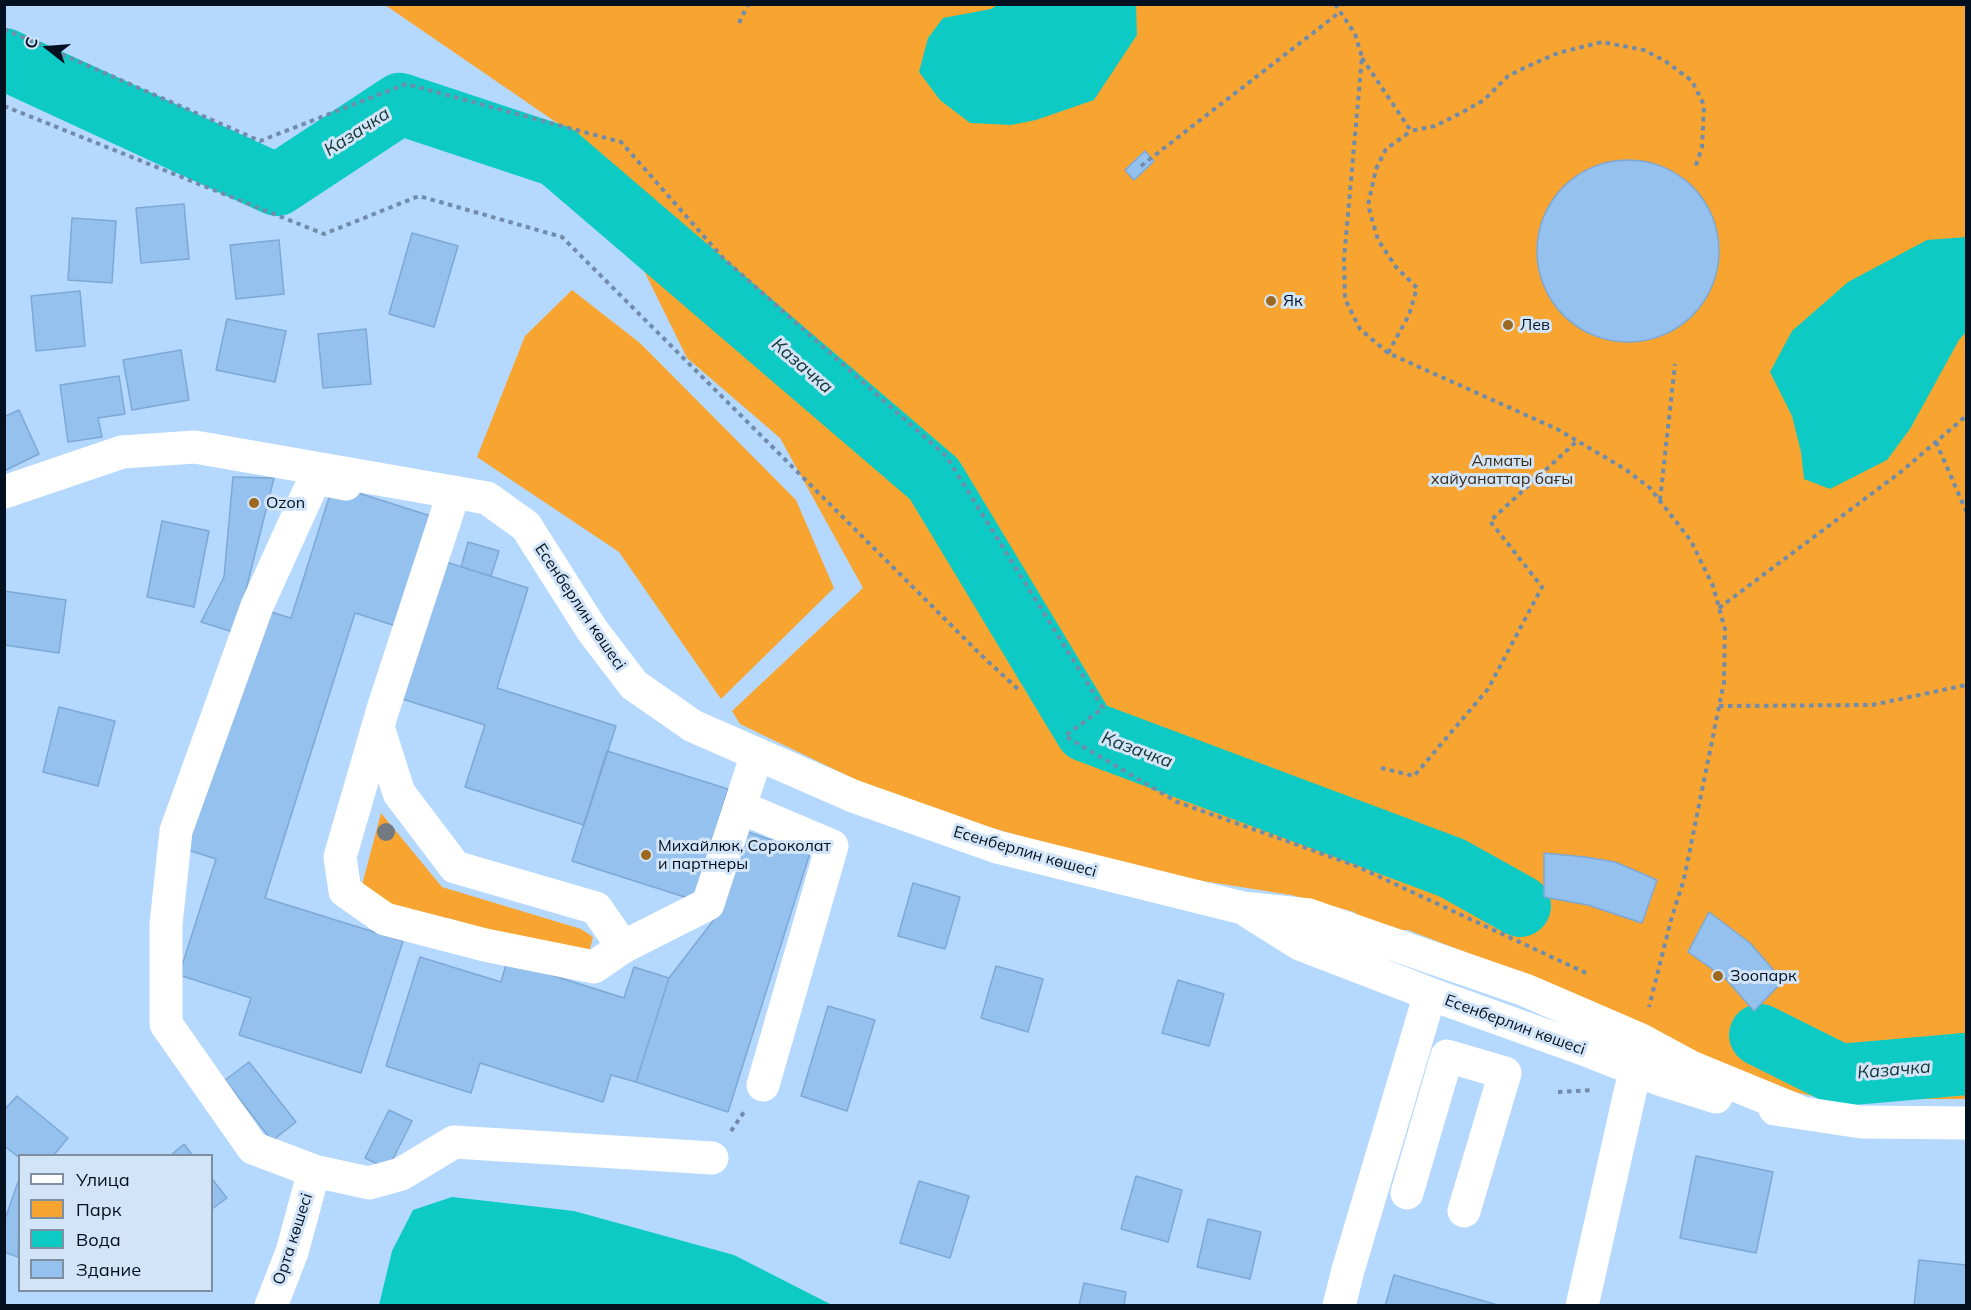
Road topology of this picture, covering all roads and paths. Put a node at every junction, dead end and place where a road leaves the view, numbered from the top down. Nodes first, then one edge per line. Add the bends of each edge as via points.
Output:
1 (748, 4) edge
2 (1335, 4) edge
3 (1340, 12) junction
4 (739, 23) dead end
5 (4, 29) edge
6 (1362, 57) junction
7 (4, 106) edge
8 (1411, 131) junction
9 (1141, 166) dead end
10 (1695, 168) dead end
11 (1388, 354) junction
12 (1675, 364) dead end
13 (1966, 416) edge
14 (1577, 441) junction
15 (1936, 442) junction
16 (4, 492) edge
17 (452, 498) junction
18 (1660, 501) junction
19 (1966, 511) edge
20 (1719, 608) junction
21 (1966, 685) edge
22 (1020, 691) dead end
23 (1719, 706) junction
24 (378, 727) junction
25 (757, 754) junction
26 (1381, 768) dead end
27 (740, 807) junction
28 (1243, 908) junction
29 (623, 947) junction
30 (1586, 973) dead end
31 (1430, 994) junction
32 (1647, 1013) dead end
33 (1415, 1046) junction
34 (1447, 1056) junction
35 (763, 1085) joint
36 (1630, 1088) dead end
37 (1798, 1111) junction
38 (1966, 1123) edge
39 (712, 1158) joint
40 (314, 1171) junction
41 (1407, 1193) dead end
42 (1464, 1211) dead end
43 (271, 1305) edge
44 (1339, 1305) edge
45 (1582, 1305) edge

1 - 4 path
2 - 3 path
3 - 6 path via 1355,34
3 - 9 path
5 - 30 path via 260,141 406,84 621,142 723,258 946,456 1103,708 1065,736 1177,802 1354,865
6 - 8 path
6 - 11 path via 1344,259 1346,299 1360,330
7 - 22 path via 324,234 419,196 562,237
8 - 10 path via 1435,126 1469,109 1508,76 1526,67 1558,53 1602,42 1644,50 1692,81 1704,105 1702,147
8 - 11 path via 1386,150 1376,169 1368,205 1378,240 1396,267 1417,288 1409,315
11 - 14 path
12 - 18 path
13 - 15 path
14 - 18 path via 1625,469
14 - 26 path via 1490,521 1542,586 1488,689 1414,776
15 - 19 path
15 - 20 path
16 - 17 street, Есенберлин көшесі via 122,452 195,447
17 - 24 street
17 - 25 street, Есенберлин көшесі via 487,498 526,526 592,630 634,685 693,726
17 - 40 street via 315,478 257,606 176,831 166,924 166,1024 253,1148
18 - 20 path via 1691,541
20 - 23 path via 1725,629 1724,682
21 - 23 path via 1872,705
23 - 32 path via 1684,879
24 - 29 street via 399,793 455,867 596,908
24 - 29 street via 340,857 345,891 385,919 594,967
25 - 27 street
25 - 28 street, Есенберлин көшесі via 853,796 997,847
27 - 29 street via 708,904
27 - 35 street via 832,846
28 - 31 street, Есенберлин көшесі via 1300,944
28 - 37 street, Есенберлин көшесі via 1309,915 1525,990 1641,1040 1691,1067
31 - 33 street
31 - 37 street, Есенберлин көшесі via 1659,1079 1745,1105
33 - 34 street
33 - 44 street
34 - 41 street
34 - 42 street via 1505,1073
35 - 39 path
36 - 45 street
37 - 38 street, Есенберлин көшесі via 1861,1122
39 - 40 street via 454,1142 401,1174 369,1183
40 - 43 street, Орта көшесі via 292,1252

